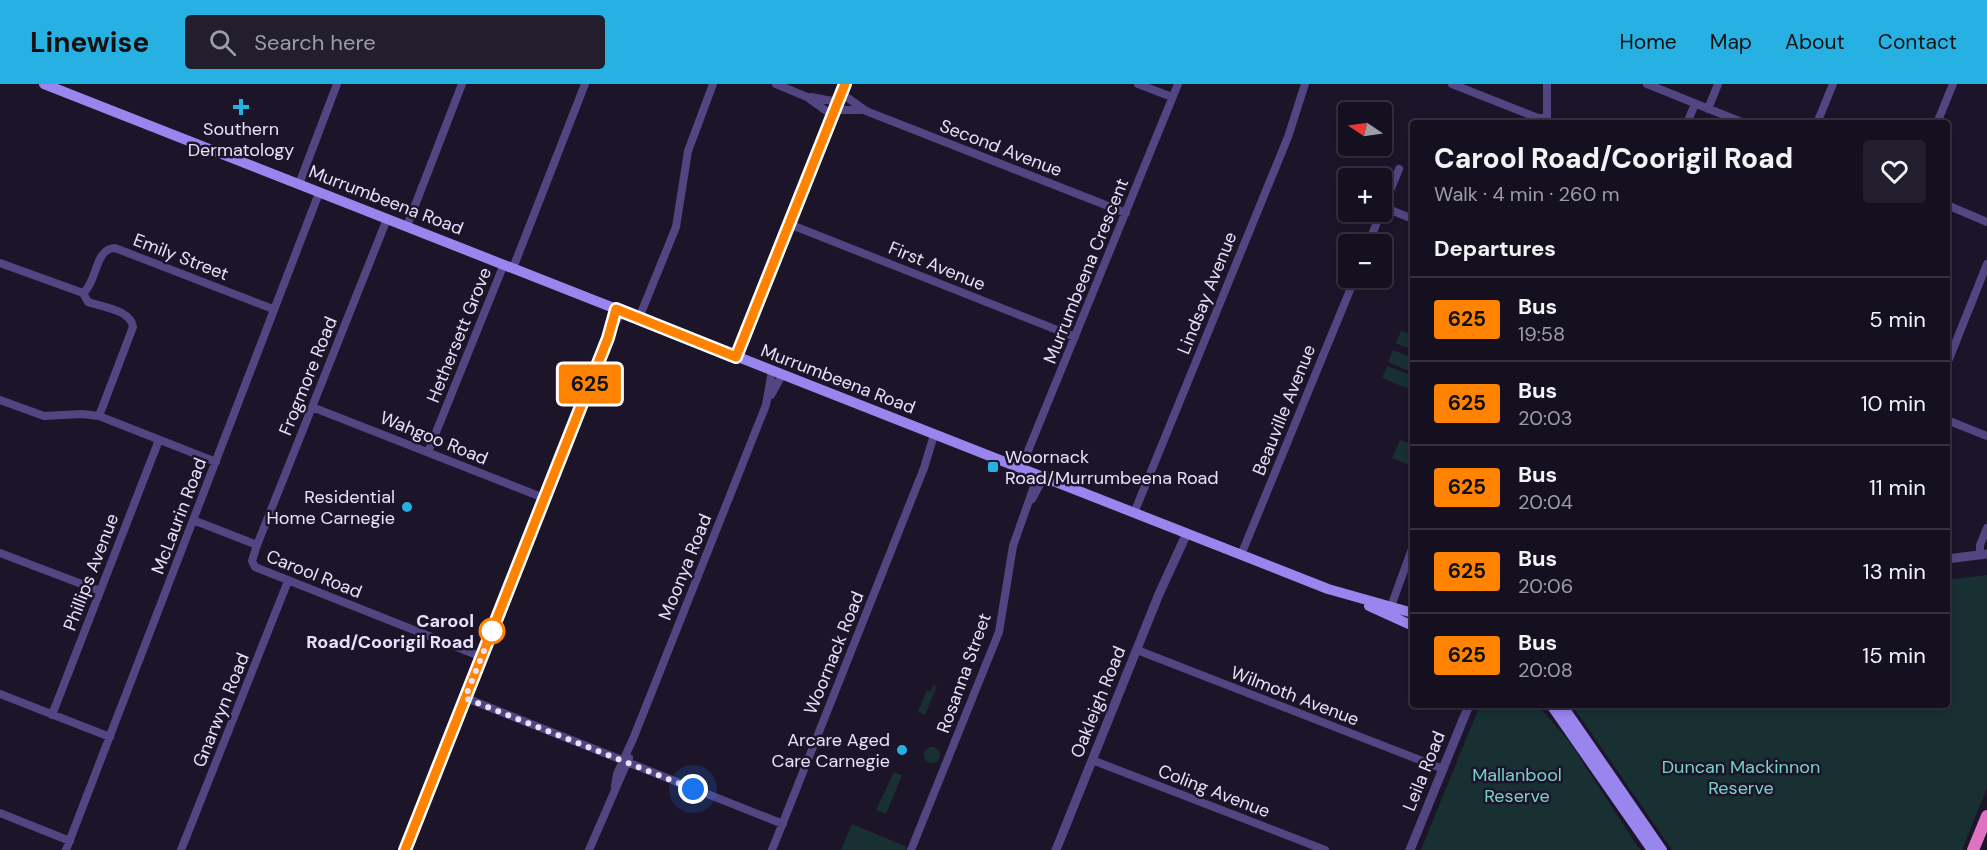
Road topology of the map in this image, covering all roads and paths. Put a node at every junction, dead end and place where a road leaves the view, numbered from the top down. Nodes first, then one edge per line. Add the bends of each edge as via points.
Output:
1 (44, 84) edge
2 (337, 84) edge
3 (462, 84) edge
4 (585, 84) edge
5 (712, 84) edge
6 (776, 84) edge
7 (1138, 84) edge
8 (1178, 84) edge
9 (1305, 84) edge
10 (1452, 84) edge
11 (1547, 84) edge
12 (1647, 84) edge
13 (1718, 84) edge
14 (1833, 84) edge
15 (1953, 84) edge
16 (807, 97) junction
17 (1172, 98) junction
18 (838, 101) edge
19 (1695, 104) junction
20 (1708, 109) junction
21 (866, 111) junction
22 (1547, 120) edge
23 (1688, 120) edge
24 (1736, 120) edge
25 (1818, 120) edge
26 (1938, 120) edge
27 (1399, 169) dead end
28 (298, 184) junction
29 (1392, 186) edge
30 (319, 193) junction
31 (1950, 207) edge
32 (1392, 211) edge
33 (1126, 213) junction
34 (1410, 218) edge
35 (387, 219) junction
36 (1987, 222) edge
37 (789, 224) junction
38 (407, 226) junction
39 (0, 262) edge
40 (1987, 264) edge
41 (508, 266) junction
42 (1350, 288) edge
43 (83, 293) junction
44 (273, 309) junction
45 (619, 310) junction
46 (639, 318) junction
47 (1075, 337) junction
48 (1950, 356) edge
49 (736, 357) junction
50 (777, 373) junction
51 (0, 400) edge
52 (312, 407) junction
53 (99, 416) junction
54 (1950, 421) edge
55 (937, 436) junction
56 (1987, 436) edge
57 (159, 440) junction
58 (428, 452) junction
59 (216, 462) junction
60 (1021, 468) junction
61 (1041, 476) junction
62 (544, 498) junction
63 (1134, 513) junction
64 (193, 520) junction
65 (1987, 528) edge
66 (1184, 532) junction
67 (258, 545) junction
68 (0, 553) edge
69 (1410, 553) edge
70 (1984, 554) edge
71 (1241, 555) junction
72 (1950, 559) edge
73 (288, 581) junction
74 (100, 591) junction
75 (1387, 610) junction
76 (1410, 614) edge
77 (1410, 624) edge
78 (1137, 650) junction
79 (482, 657) junction
80 (0, 694) edge
81 (465, 698) junction
82 (1468, 708) edge
83 (1553, 708) edge
84 (1564, 708) edge
85 (52, 715) junction
86 (110, 737) junction
87 (1092, 760) junction
88 (625, 761) junction
89 (1443, 769) junction
90 (0, 813) edge
91 (1987, 816) edge
92 (783, 824) junction
93 (70, 841) junction
94 (66, 850) edge
95 (181, 850) edge
96 (405, 850) edge
97 (589, 850) edge
98 (772, 850) edge
99 (911, 850) edge
100 (1056, 850) edge
101 (1325, 850) edge
102 (1410, 850) edge
103 (1658, 850) edge
104 (1973, 850) edge

1 - 28 main road, Murrumbeena Road
2 - 28 street
3 - 38 street
4 - 41 street, Hethersett Grove
5 - 46 street via 688,151 676,227
6 - 16 street
7 - 17 street
8 - 17 street, Murrumbeena Crescent
9 - 63 street, Lindsay Avenue via 1288,137
10 - 22 street
11 - 22 street
12 - 19 street
13 - 20 street
14 - 25 street
15 - 26 street
16 - 18 street
16 - 18 street
17 - 33 street, Murrumbeena Crescent
18 - 21 street, Second Avenue
18 - 21 street, Second Avenue
18 - 37 street
19 - 20 street
19 - 23 street
20 - 24 street
21 - 33 street, Second Avenue
27 - 29 street
28 - 30 main road, Murrumbeena Road
30 - 35 main road, Murrumbeena Road
30 - 44 street, McLaurin Road
31 - 36 street
32 - 34 street
33 - 47 street, Murrumbeena Crescent
35 - 38 main road, Murrumbeena Road
35 - 52 street, Frogmore Road
37 - 47 street, First Avenue
37 - 49 street
38 - 41 main road, Murrumbeena Road
39 - 43 street
40 - 48 street
41 - 45 main road, Murrumbeena Road
41 - 58 street, Hethersett Grove
42 - 71 street, Beauville Avenue
43 - 44 street, Emily Street via 89,288 103,253 115,248
43 - 53 street via 88,302 127,315 133,327
44 - 59 street, McLaurin Road
45 - 46 main road, Murrumbeena Road
45 - 62 street
46 - 49 main road, Murrumbeena Road
47 - 60 street, Murrumbeena Crescent
49 - 50 main road, Murrumbeena Road
50 - 55 main road, Murrumbeena Road
50 - 88 street, Moonya Road
51 - 53 street via 44,416
52 - 58 street, Wahgoo Road
52 - 67 street, Frogmore Road
53 - 57 street
54 - 56 street
55 - 60 main road, Murrumbeena Road
55 - 92 street, Woornack Road
57 - 59 street
57 - 74 street, Phillips Avenue
58 - 62 street, Wahgoo Road
59 - 64 street, McLaurin Road
60 - 61 main road, Murrumbeena Road
61 - 63 main road, Murrumbeena Road
61 - 99 street, Rosanna Street via 1013,546 999,632
62 - 79 street
63 - 66 main road, Murrumbeena Road
64 - 67 street, Carool Road
64 - 86 street, McLaurin Road
65 - 70 street via 1980,545
66 - 71 main road, Murrumbeena Road
66 - 78 street, Oakleigh Road
67 - 73 street, Carool Road via 253,565
68 - 74 street
69 - 75 street
70 - 72 street
71 - 75 main road, Murrumbeena Road
73 - 79 street, Carool Road
73 - 95 street, Gnarwyn Road
74 - 85 street, Phillips Avenue
75 - 76 main road, Murrumbeena Road
75 - 77 main road, Murrumbeena Road
78 - 87 street, Oakleigh Road
78 - 89 street, Wilmoth Avenue
79 - 81 street
80 - 85 street
81 - 88 street
81 - 96 street
82 - 89 street, Leila Road
83 - 103 main road
84 - 103 main road
85 - 86 street
86 - 93 street, McLaurin Road
87 - 100 street, Oakleigh Road
87 - 101 street, Coling Avenue
88 - 92 street
88 - 97 street, Moonya Road
89 - 102 street, Leila Road
90 - 93 street
91 - 104 highway
92 - 98 street, Woornack Road
93 - 94 street, McLaurin Road

